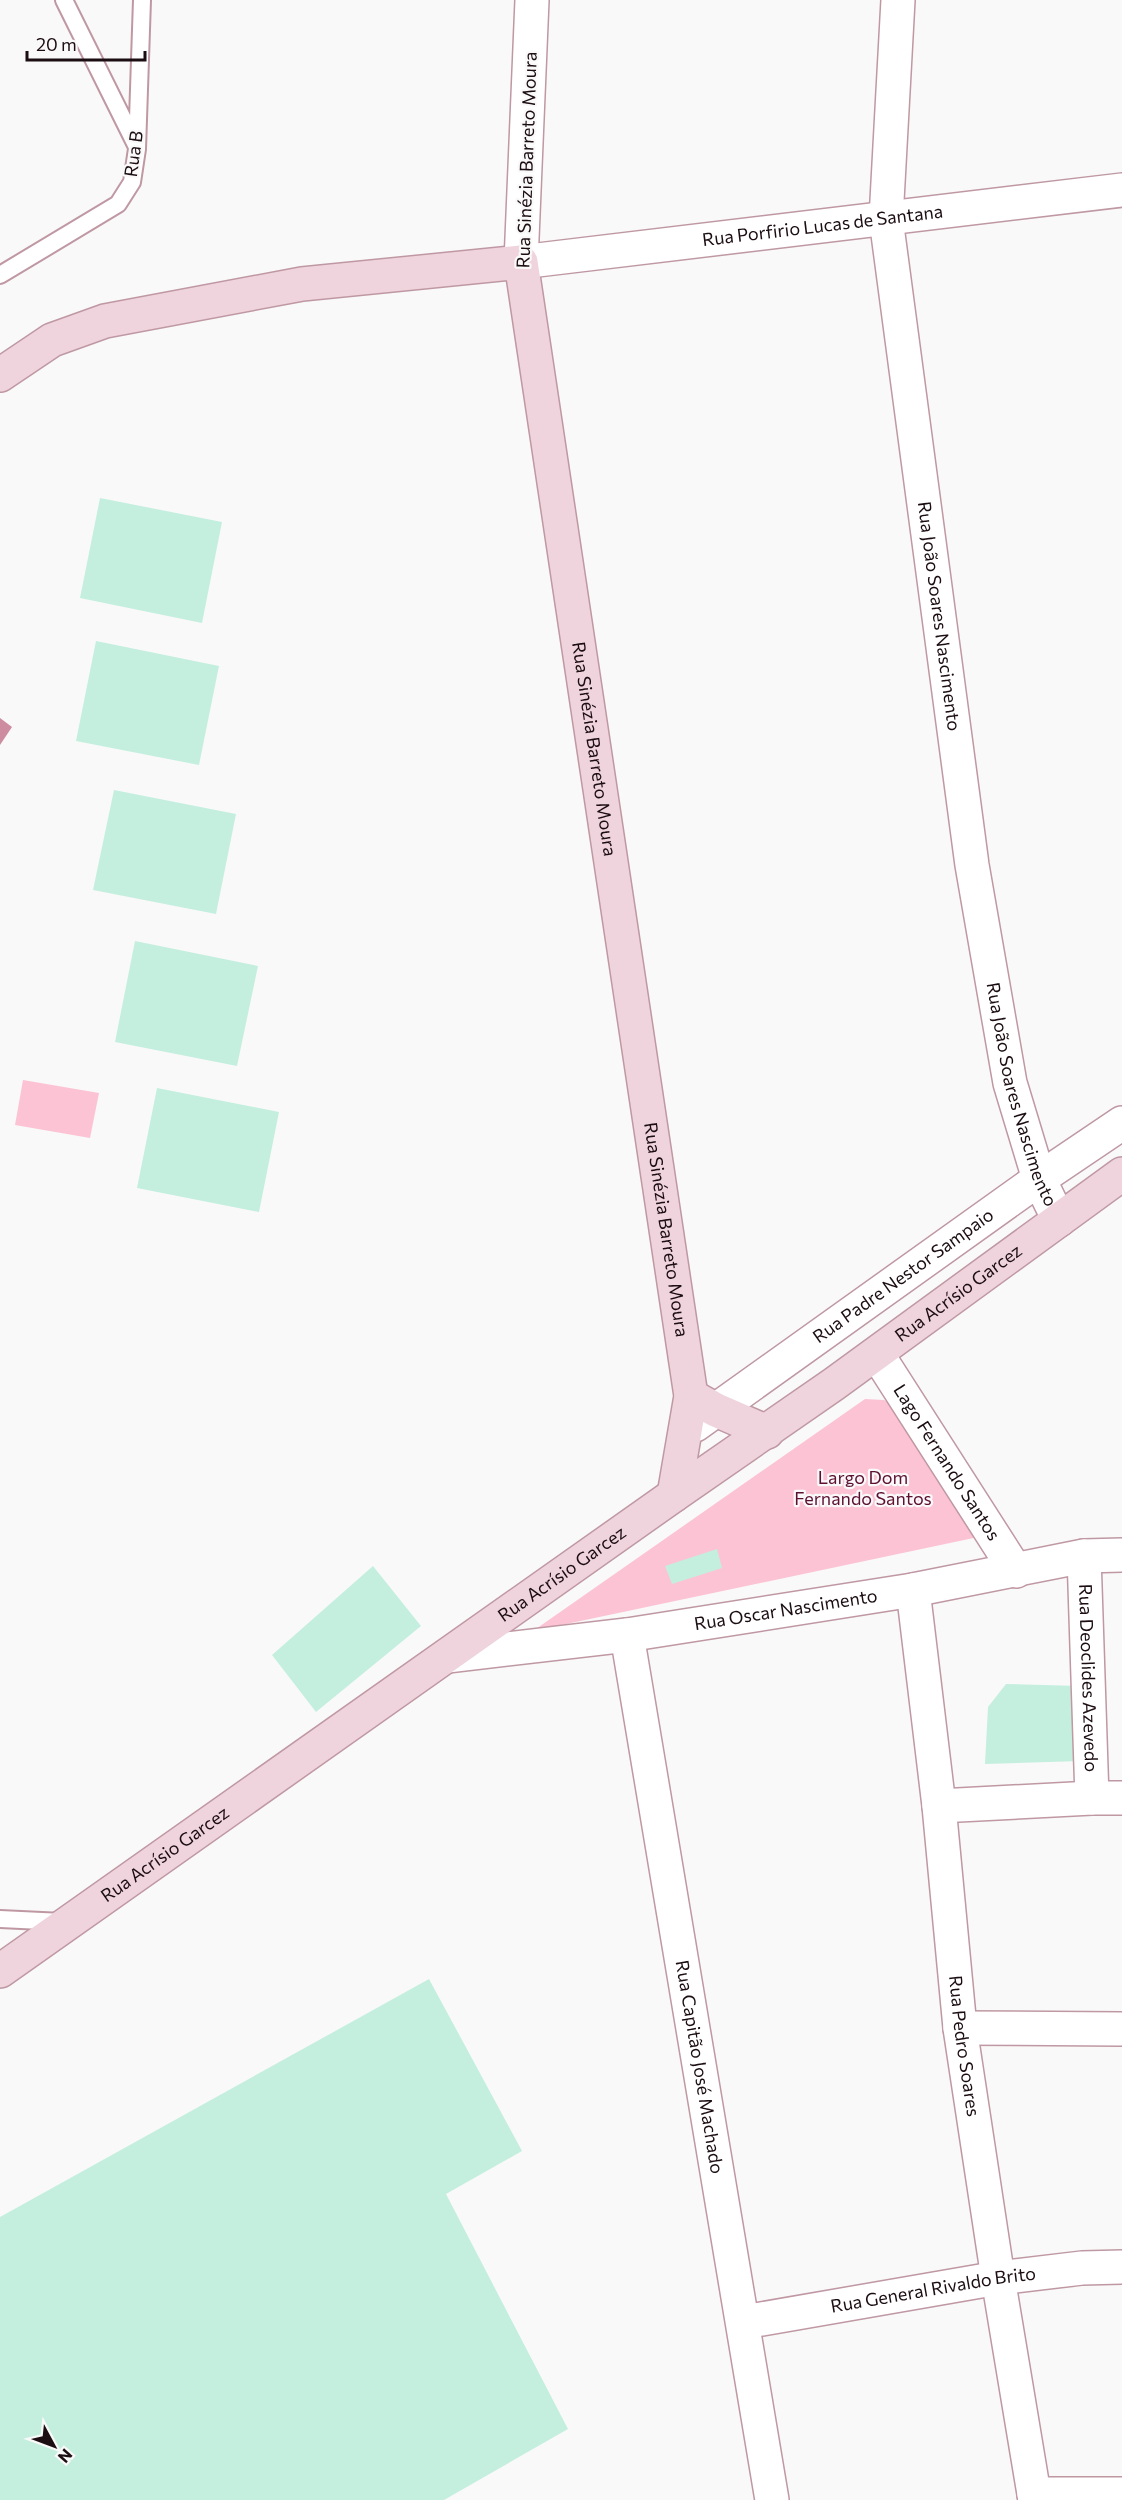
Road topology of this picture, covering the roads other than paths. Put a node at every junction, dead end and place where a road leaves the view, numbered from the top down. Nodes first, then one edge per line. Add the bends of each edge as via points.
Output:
1 (64, 0) edge
2 (142, 0) edge
3 (531, 0) edge
4 (898, 0) edge
5 (137, 149) junction
6 (1122, 190) edge
7 (886, 219) junction
8 (521, 262) junction
9 (0, 275) edge
10 (0, 375) edge
11 (1122, 1123) edge
12 (1122, 1174) edge
13 (1039, 1179) junction
14 (1059, 1220) junction
15 (877, 1354) junction
16 (703, 1403) junction
17 (767, 1432) junction
18 (674, 1495) junction
19 (1122, 1533) edge
20 (1122, 1555) edge
21 (1084, 1557) junction
22 (1016, 1571) junction
23 (913, 1590) junction
24 (627, 1635) junction
25 (447, 1656) junction
26 (1107, 1798) edge
27 (939, 1806) junction
28 (0, 1919) edge
29 (69, 1923) junction
30 (0, 1971) edge
31 (960, 2028) junction
32 (1122, 2029) edge
33 (1122, 2267) edge
34 (998, 2278) junction
35 (744, 2322) junction
36 (1122, 2494) edge
37 (1035, 2497) edge
38 (772, 2500) edge

1 - 5 lane
2 - 5 lane, Rua B
3 - 8 street, Rua Sinézia Barreto Moura
4 - 7 street, Rua João Soares Nascimento
5 - 9 lane, Rua B via 132,182 118,204
6 - 7 street, Rua Porfirio Lucas de Santana
7 - 8 street, Rua Porfirio Lucas de Santana
7 - 13 street, Rua João Soares Nascimento via 972,865 1010,1083
8 - 10 street via 302,284 105,321 52,340
8 - 16 street, Rua Sinézia Barreto Moura
11 - 13 street, Rua Padre Nestor Sampaio
12 - 14 street, Rua Acrísio Garcez
13 - 14 street, Rua João Soares Nascimento
13 - 16 street, Rua Padre Nestor Sampaio
14 - 15 street, Rua Acrísio Garcez
15 - 17 street, Rua Acrísio Garcez
15 - 22 street, Lago Fernando Santos
16 - 17 street
16 - 18 street, Rua Sinézia Barreto Moura via 686,1431
17 - 18 street, Rua Acrísio Garcez
18 - 25 street, Rua Acrísio Garcez
19 - 21 street
20 - 21 street, Rua Oscar Nascimento
21 - 22 street, Rua Oscar Nascimento
21 - 26 street, Rua Deoclides Azevedo
22 - 23 street, Rua Oscar Nascimento
23 - 24 street, Rua Oscar Nascimento
23 - 27 street, Rua Pedro Soares
24 - 25 street, Rua Oscar Nascimento
24 - 35 street, Rua Capitão José Machado
25 - 29 street, Rua Acrísio Garcez
26 - 27 street
27 - 31 street, Rua Pedro Soares
28 - 29 lane
29 - 30 street, Rua Acrísio Garcez
31 - 32 street
31 - 34 street, Rua Pedro Soares
33 - 34 street, Rua General Rivaldo Brito
34 - 35 street, Rua General Rivaldo Brito
34 - 37 street, Rua Pedro Soares
35 - 38 street, Rua Capitão José Machado
36 - 37 street

